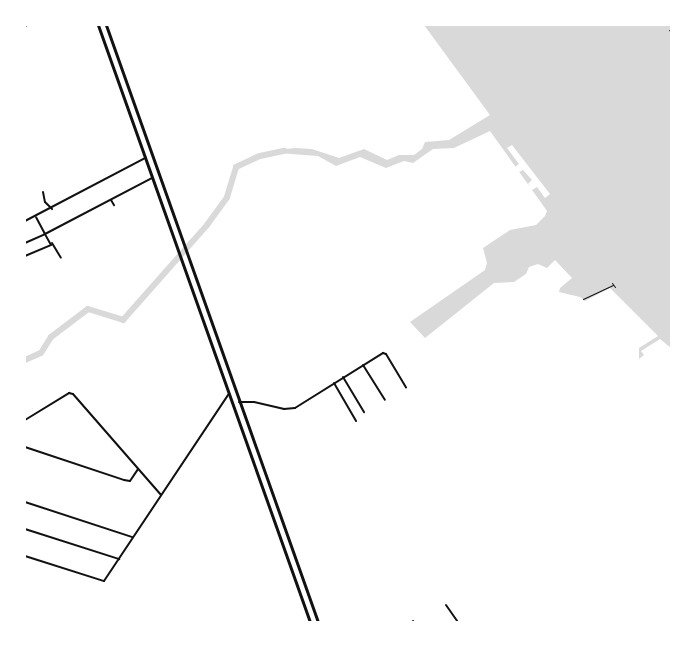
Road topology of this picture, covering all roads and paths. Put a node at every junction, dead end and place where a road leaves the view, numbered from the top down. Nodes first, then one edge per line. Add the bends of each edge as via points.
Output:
1 (98, 25) edge
2 (106, 25) edge
3 (669, 30) dead end
4 (671, 32) edge
5 (145, 158) junction
6 (152, 178) junction
7 (43, 192) dead end
8 (111, 200) junction
9 (114, 205) dead end
10 (52, 209) junction
11 (36, 217) junction
12 (25, 221) edge
13 (45, 234) junction
14 (52, 243) junction
15 (25, 244) edge
16 (25, 256) edge
17 (62, 258) dead end
18 (612, 283) dead end
19 (583, 299) dead end
20 (363, 365) junction
21 (343, 377) junction
22 (334, 383) junction
23 (406, 387) dead end
24 (228, 394) junction
25 (385, 400) dead end
26 (239, 402) junction
27 (364, 412) dead end
28 (25, 420) edge
29 (356, 421) dead end
30 (25, 447) edge
31 (139, 469) junction
32 (160, 495) junction
33 (25, 502) edge
34 (25, 529) edge
35 (132, 537) junction
36 (25, 557) edge
37 (119, 559) junction
38 (446, 605) dead end
39 (310, 622) edge
40 (318, 622) edge
41 (458, 622) edge

1 - 5 main road
2 - 26 main road
3 - 4 path
5 - 6 main road
5 - 10 street
6 - 8 street
6 - 24 main road
7 - 10 street via 45,202
8 - 9 street
8 - 13 street
10 - 11 street
11 - 12 street
11 - 13 street
13 - 14 street
13 - 15 street
14 - 16 street
14 - 17 street
18 - 19 path via 614,286
20 - 21 street
20 - 23 street via 383,353 386,354
20 - 25 street
21 - 22 street
21 - 27 street
22 - 26 street via 288,409 248,401
22 - 29 street
24 - 32 street
24 - 39 main road
26 - 40 main road
28 - 31 street via 71,393
30 - 31 street via 124,480 130,481
31 - 32 street
32 - 35 street
33 - 35 street
34 - 37 street
35 - 37 street
36 - 37 street via 103,581
38 - 41 street

